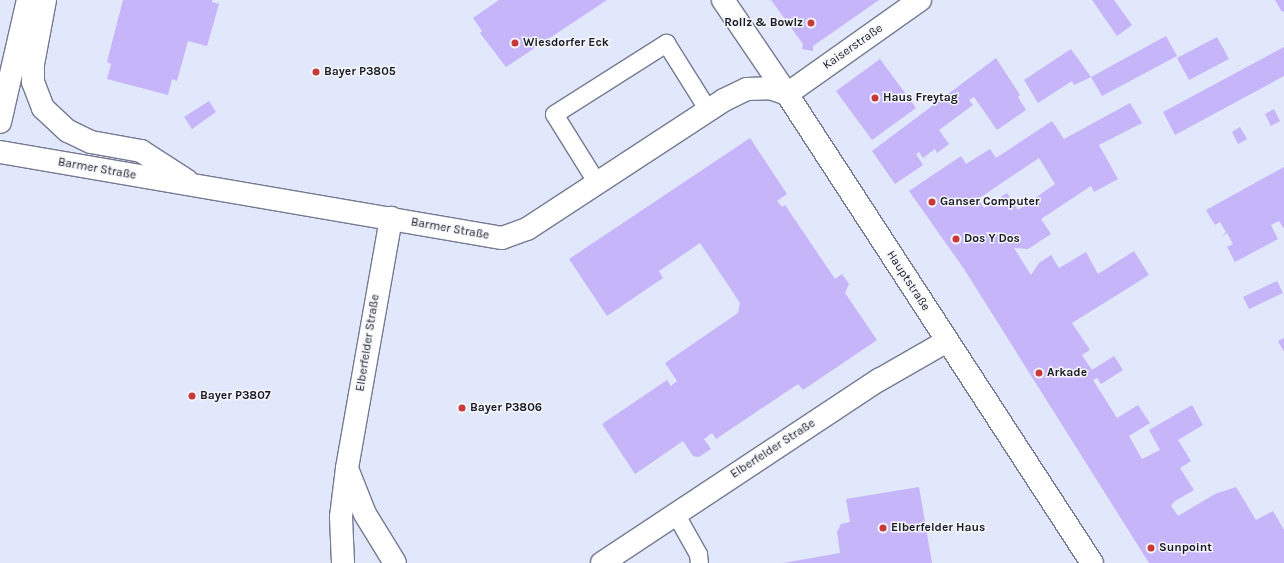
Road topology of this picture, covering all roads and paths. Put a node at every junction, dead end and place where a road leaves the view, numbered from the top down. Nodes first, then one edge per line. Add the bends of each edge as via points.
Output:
1 (28, 0) edge
2 (45, 0) edge
3 (723, 0) edge
4 (920, 0) edge
5 (787, 94) junction
6 (708, 110) junction
7 (0, 122) edge
8 (0, 152) edge
9 (597, 183) junction
10 (193, 185) junction
11 (390, 218) junction
12 (947, 341) junction
13 (347, 468) junction
14 (675, 513) junction
15 (343, 563) edge
16 (394, 563) edge
17 (602, 563) edge
18 (699, 563) edge
19 (1092, 563) edge

1 - 7 street
2 - 10 street, Barmer Straße via 33,64 33,82 43,108 68,132 91,142 141,151
3 - 5 street, Hauptstraße
4 - 5 street, Kaiserstraße
5 - 6 street, Barmer Straße via 770,88 747,89
5 - 12 street, Hauptstraße
6 - 9 street, Barmer Straße
6 - 9 lane via 666,43 554,114
8 - 10 street, Barmer Straße
9 - 11 street, Barmer Straße via 527,229 502,238
10 - 11 street, Barmer Straße
11 - 13 street, Elberfelder Straße
12 - 14 street, Elberfelder Straße via 879,380
12 - 19 street, Hauptstraße
13 - 15 street, Elberfelder Straße via 341,517
13 - 16 street via 365,514
14 - 17 street, Elberfelder Straße
14 - 18 lane via 698,554

